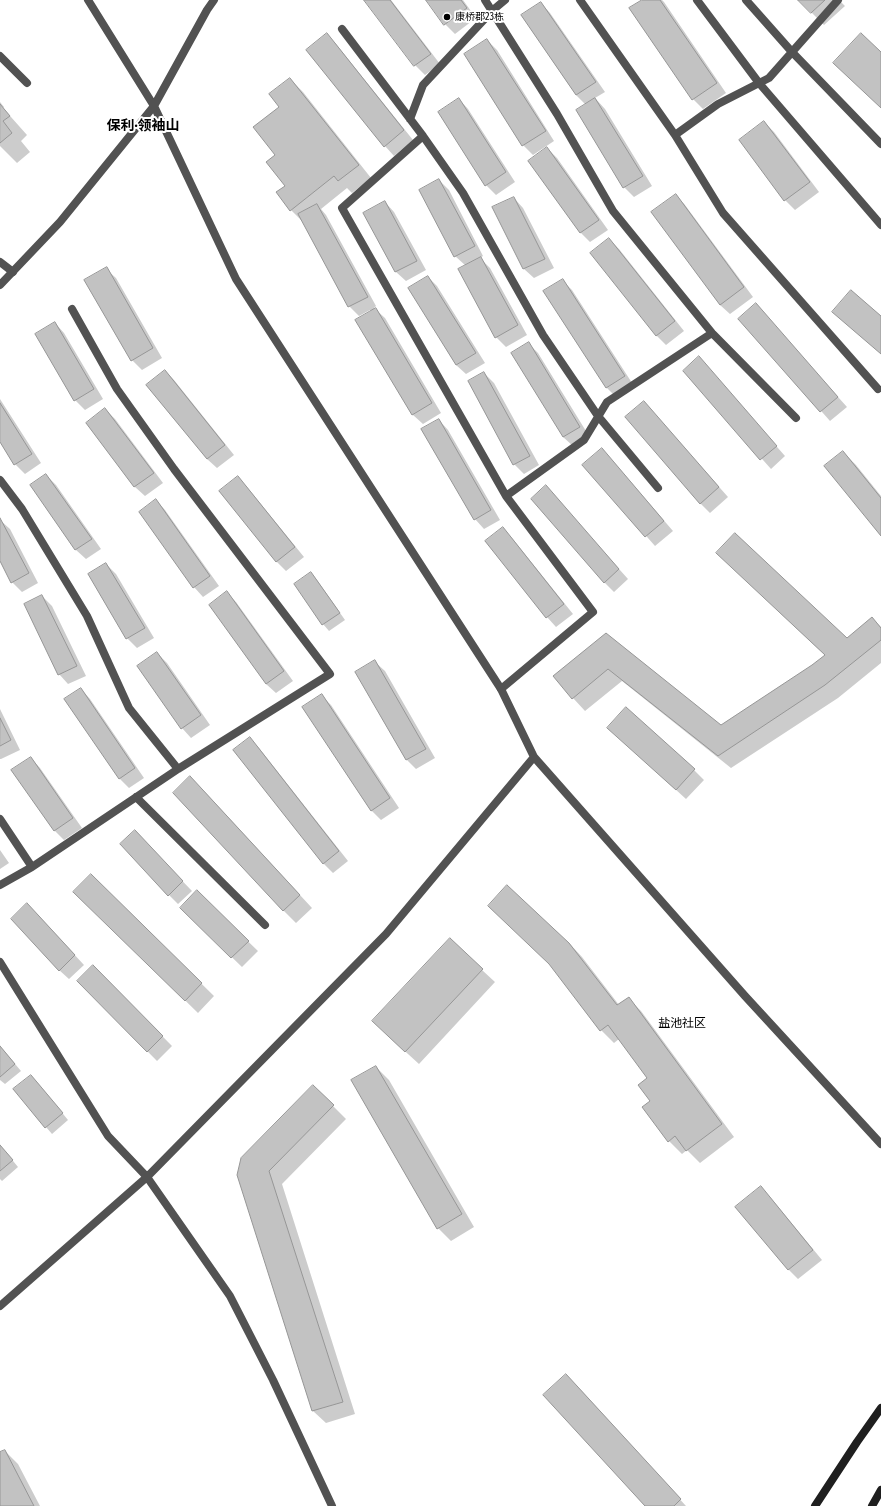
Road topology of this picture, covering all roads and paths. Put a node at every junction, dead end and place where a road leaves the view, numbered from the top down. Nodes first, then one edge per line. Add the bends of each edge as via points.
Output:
1 (88, 0) edge
2 (214, 0) edge
3 (485, 0) edge
4 (505, 0) edge
5 (580, 0) edge
6 (697, 0) edge
7 (746, 0) edge
8 (838, 0) edge
9 (493, 10) junction
10 (342, 29) dead end
11 (792, 52) junction
12 (0, 56) edge
13 (27, 83) dead end
14 (759, 83) junction
15 (154, 106) junction
16 (410, 119) junction
17 (675, 135) junction
18 (423, 136) junction
19 (881, 144) edge
20 (881, 225) edge
21 (0, 262) edge
22 (13, 272) junction
23 (0, 285) edge
24 (72, 309) dead end
25 (712, 333) junction
26 (878, 389) dead end
27 (598, 416) junction
28 (796, 418) dead end
29 (0, 480) edge
30 (658, 488) dead end
31 (506, 496) junction
32 (501, 689) junction
33 (534, 758) junction
34 (178, 769) junction
35 (136, 797) junction
36 (0, 819) edge
37 (32, 867) junction
38 (0, 885) edge
39 (265, 925) dead end
40 (0, 962) edge
41 (881, 1144) edge
42 (147, 1177) junction
43 (0, 1306) edge
44 (881, 1408) edge
45 (881, 1490) edge
46 (332, 1506) edge
47 (815, 1506) edge
48 (872, 1506) edge

1 - 15 street
2 - 15 street via 206,10
3 - 9 street
4 - 9 street
5 - 17 street
6 - 14 street
7 - 11 street
8 - 11 street
9 - 16 street via 423,85
9 - 25 street via 613,211
10 - 16 street
11 - 14 street via 769,78
11 - 19 street
12 - 13 street
14 - 17 street via 718,104
14 - 20 street
15 - 22 street via 60,222
15 - 32 street via 236,279
16 - 18 street
17 - 26 street via 723,213
18 - 27 street via 463,193 543,335
18 - 31 street via 342,208
21 - 22 street
22 - 23 street
24 - 34 street via 117,389 174,469 330,674
25 - 27 street via 607,402
25 - 28 street
27 - 30 street
27 - 31 street via 584,440
29 - 34 street via 22,509 87,616 129,708
31 - 32 street via 593,612
32 - 33 street
33 - 41 street via 744,996
33 - 42 street via 386,934
34 - 35 street
35 - 37 street
35 - 39 street
36 - 37 street
37 - 38 street
40 - 42 street via 108,1136
42 - 43 street
42 - 46 street via 230,1296
44 - 47 main road
45 - 48 main road

